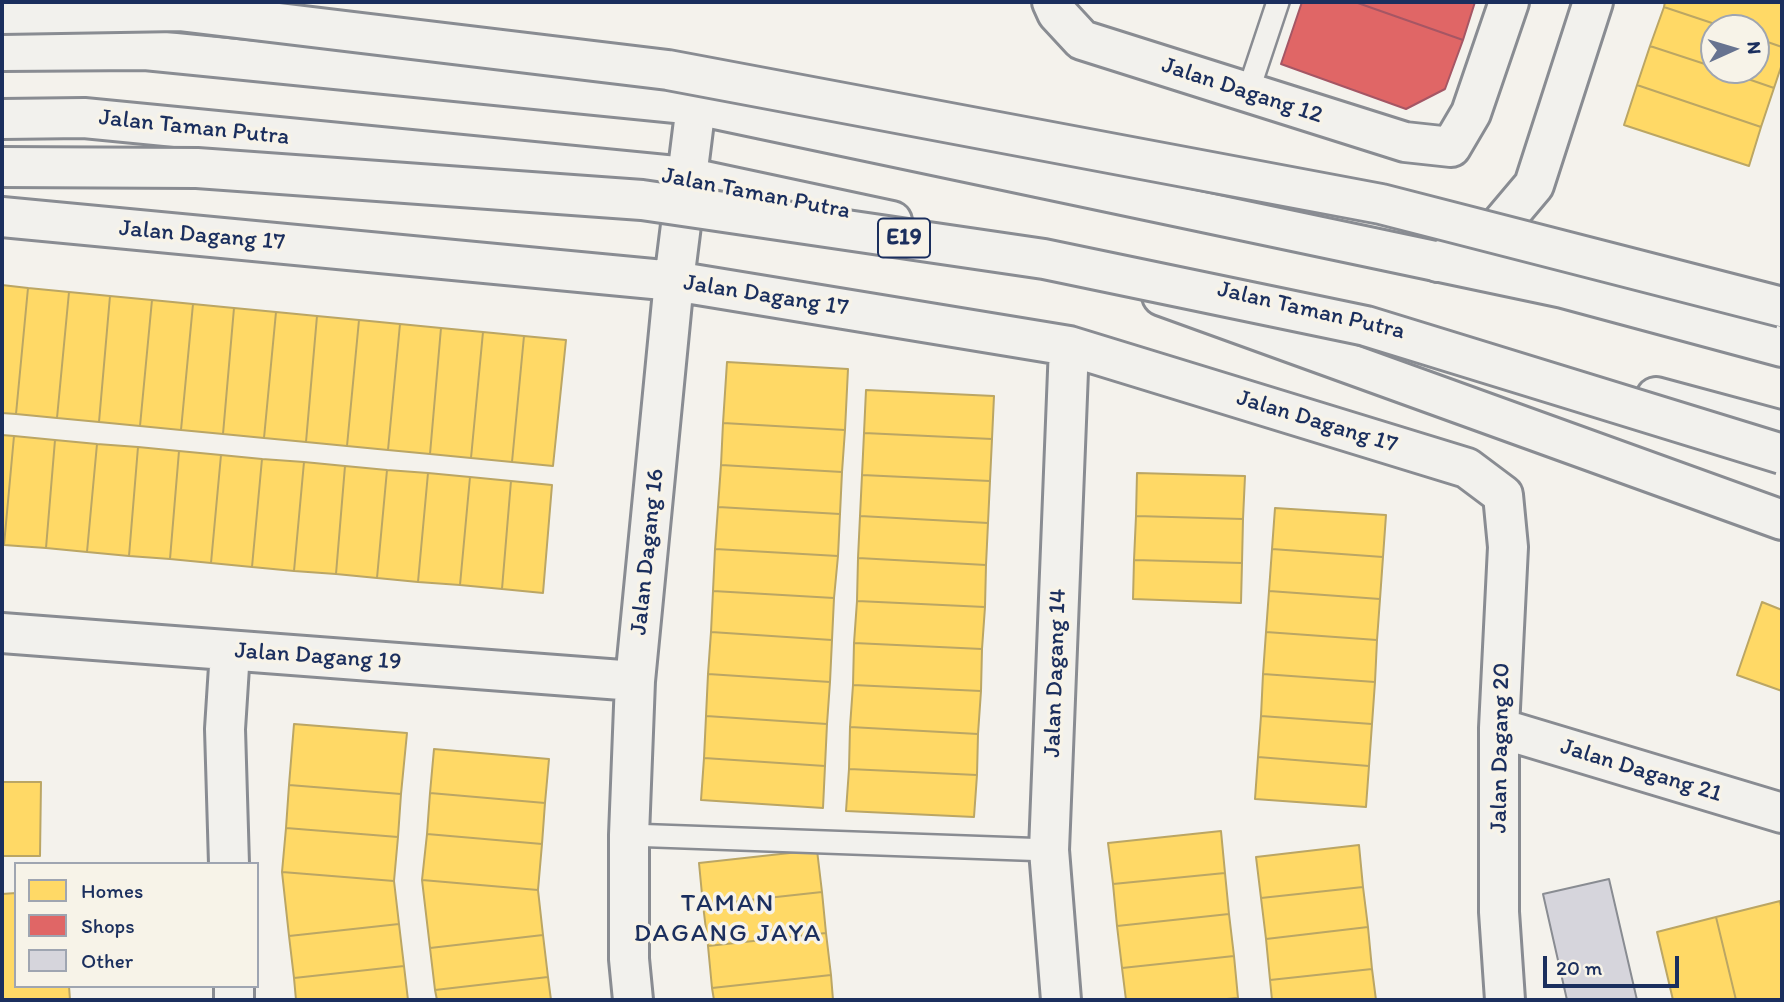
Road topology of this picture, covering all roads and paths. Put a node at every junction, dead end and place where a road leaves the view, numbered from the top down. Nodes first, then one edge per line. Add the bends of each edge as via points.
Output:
1 (1052, 2) edge
2 (1278, 2) edge
3 (1509, 2) edge
4 (1593, 2) edge
5 (2, 15) edge
6 (2, 51) edge
7 (1248, 92) junction
8 (696, 105) junction
9 (2, 119) edge
10 (2, 167) edge
11 (686, 177) junction
12 (1534, 185) junction
13 (2, 217) edge
14 (1047, 254) junction
15 (1438, 262) junction
16 (674, 281) junction
17 (1563, 288) junction
18 (1782, 307) edge
19 (1069, 346) junction
20 (1782, 347) edge
21 (1782, 430) edge
22 (1782, 454) edge
23 (1503, 495) joint
24 (1775, 517) edge
25 (2, 633) edge
26 (230, 651) junction
27 (635, 681) junction
28 (1499, 728) junction
29 (1782, 813) edge
30 (629, 835) junction
31 (1049, 850) junction
32 (229, 862) edge
33 (633, 1000) edge
34 (1061, 1000) edge
35 (1505, 1000) edge

1 - 7 main road, Jalan Dagang 12 via 1082,40
2 - 7 lane
3 - 7 main road, Jalan Dagang 12 via 1471,113 1451,147 1405,142
4 - 12 main road
5 - 18 main road, bridge via 179,11 668,70 1381,204
6 - 8 main road via 145,50
8 - 11 main road, Jalan Dagang 16
8 - 15 main road
9 - 11 main road, Jalan Taman Putra via 84,118
10 - 22 main road, E19, bridge via 197,168 642,200 1044,258 1366,326
11 - 14 main road, Jalan Taman Putra
11 - 16 main road, Jalan Dagang 16
12 - 15 main road via 1491,236
12 - 17 main road
13 - 16 main road, Jalan Dagang 17
14 - 21 main road, Jalan Taman Putra via 1368,322
14 - 24 main road
15 - 17 main road
16 - 19 main road, Jalan Dagang 17
16 - 27 main road, Jalan Dagang 16
17 - 20 main road
19 - 23 main road, Jalan Dagang 17 via 1467,468
19 - 31 main road, Jalan Dagang 14
23 - 28 main road, Jalan Dagang 20 via 1508,547
25 - 26 main road, Jalan Dagang 19
26 - 27 main road, Jalan Dagang 19
26 - 32 main road via 225,729
27 - 30 main road, Jalan Dagang 16
28 - 29 main road, Jalan Dagang 21
28 - 35 main road, Jalan Dagang 20 via 1499,912
30 - 31 lane
30 - 33 main road, Jalan Dagang 16
31 - 34 main road, Jalan Dagang 14

